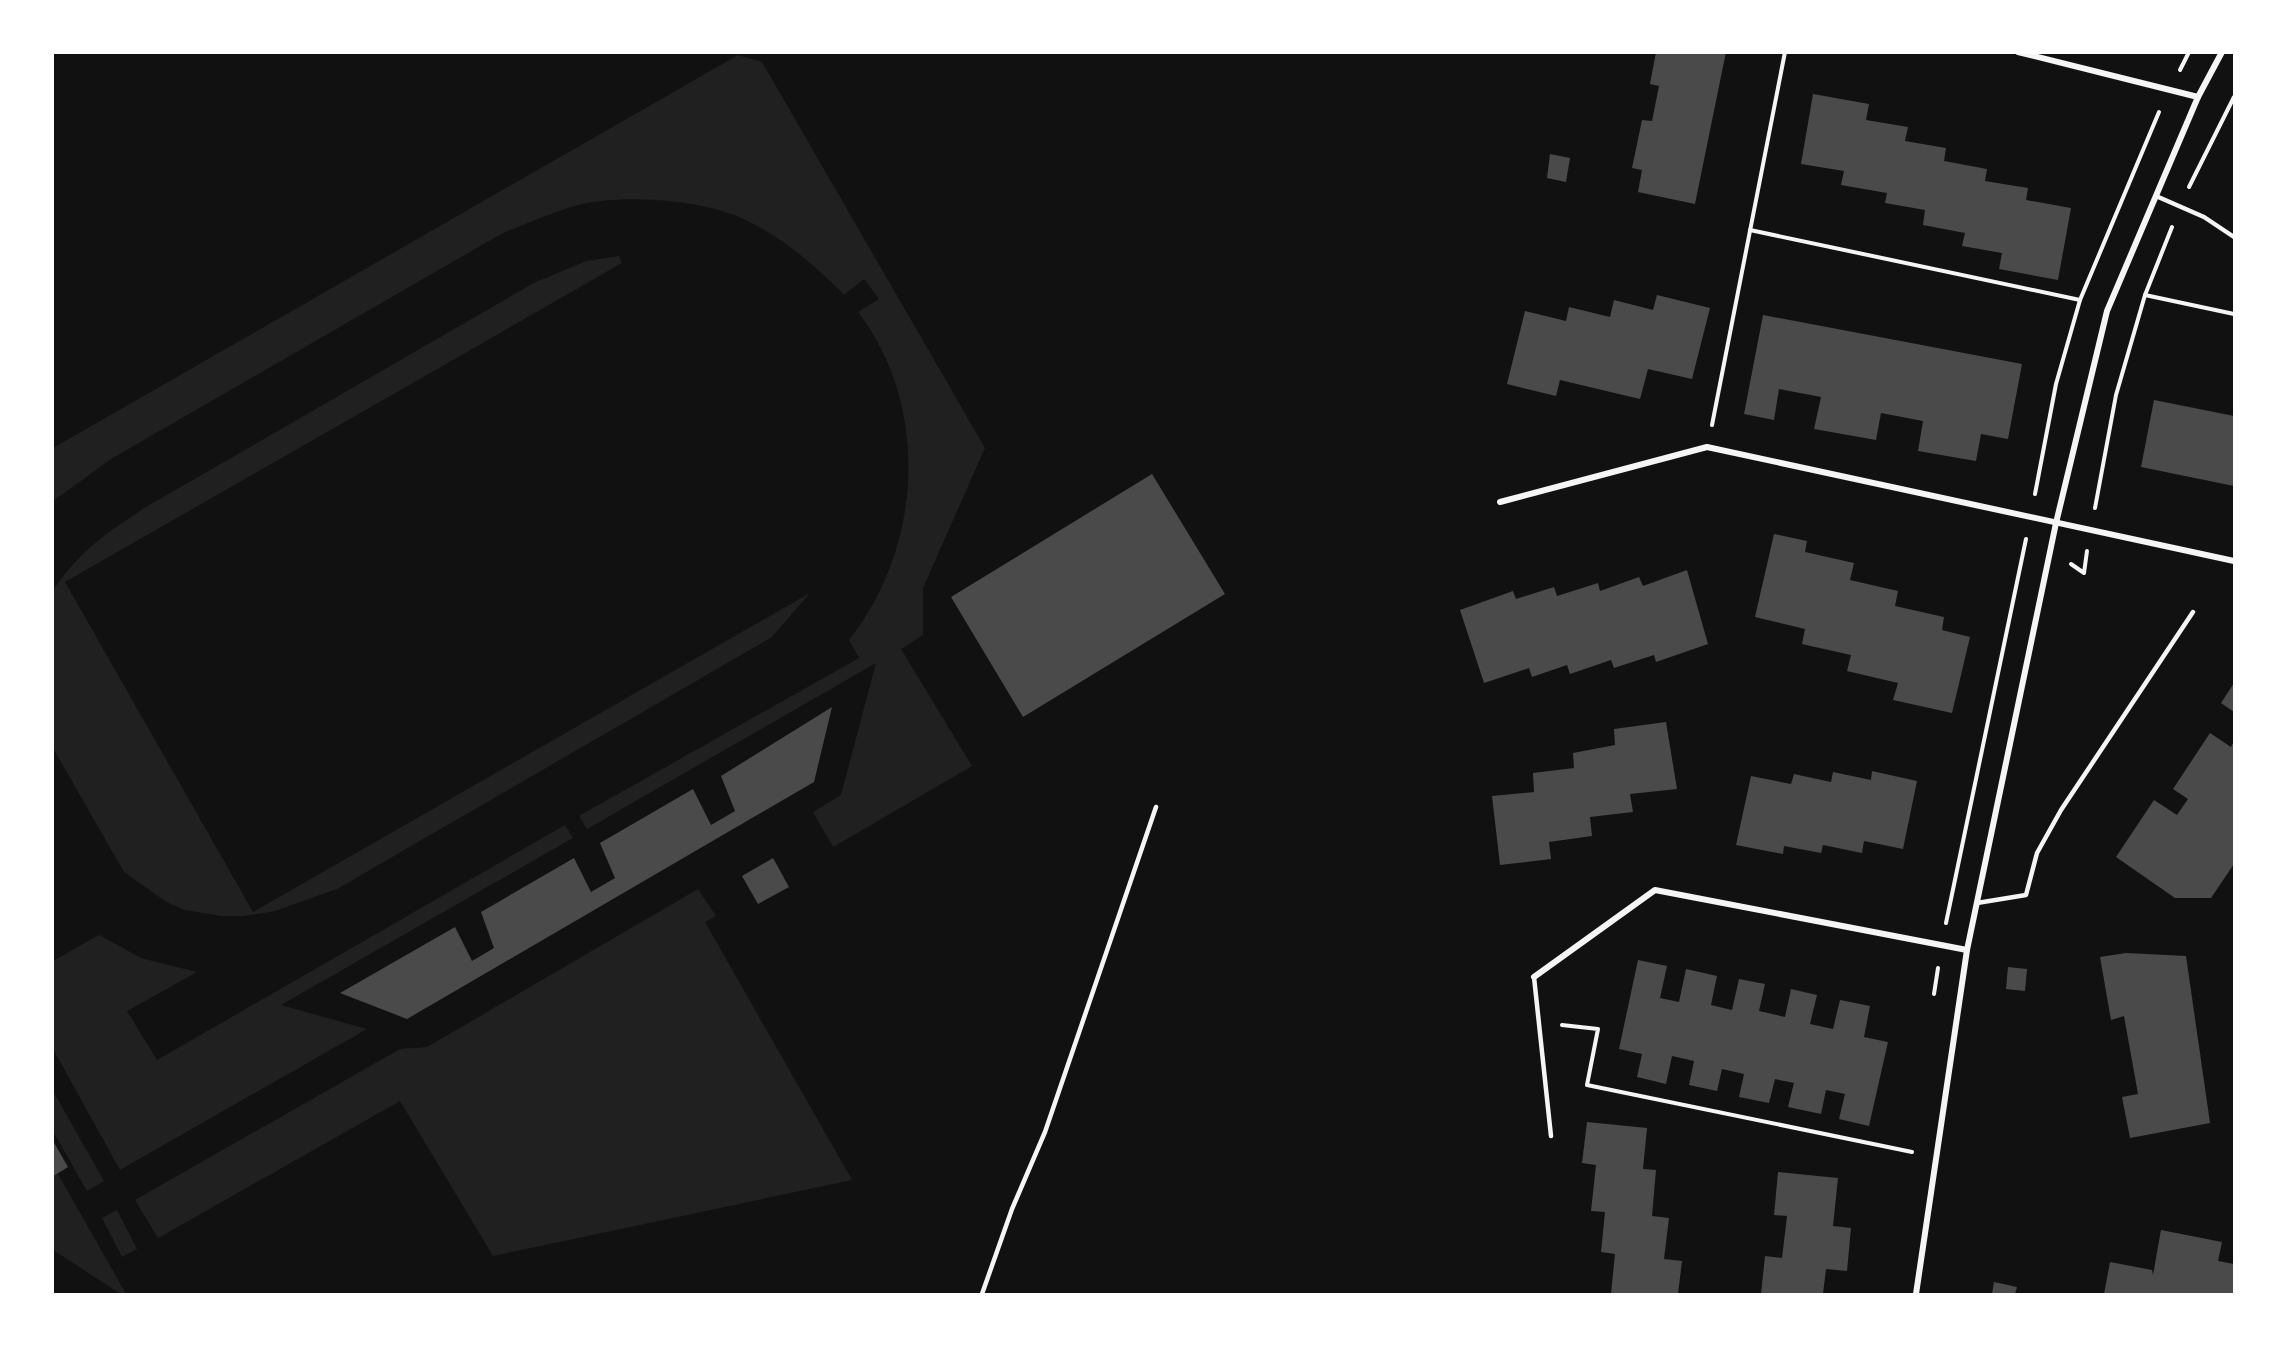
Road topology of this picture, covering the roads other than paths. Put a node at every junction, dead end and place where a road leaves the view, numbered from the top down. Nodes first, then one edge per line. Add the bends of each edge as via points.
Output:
1 (2018, 52) edge
2 (2222, 52) edge
3 (2198, 97) junction
4 (2156, 196) junction
5 (2235, 237) edge
6 (1500, 502) dead end
7 (2056, 523) junction
8 (2235, 561) edge
9 (2193, 612) dead end
10 (1156, 807) dead end
11 (1977, 903) junction
12 (1966, 950) junction
13 (1534, 977) joint
14 (1551, 1136) dead end
15 (982, 1294) edge
16 (1916, 1294) edge

1 - 3 street
2 - 3 street
3 - 4 street
4 - 5 lane via 2204,217
4 - 7 street via 2107,311
6 - 7 street via 1707,447
7 - 8 street
7 - 11 street
9 - 11 lane via 2061,810 2037,853 2026,895
10 - 15 lane via 1044,1132
11 - 12 street
12 - 13 street via 1655,890
12 - 16 street
13 - 14 lane

